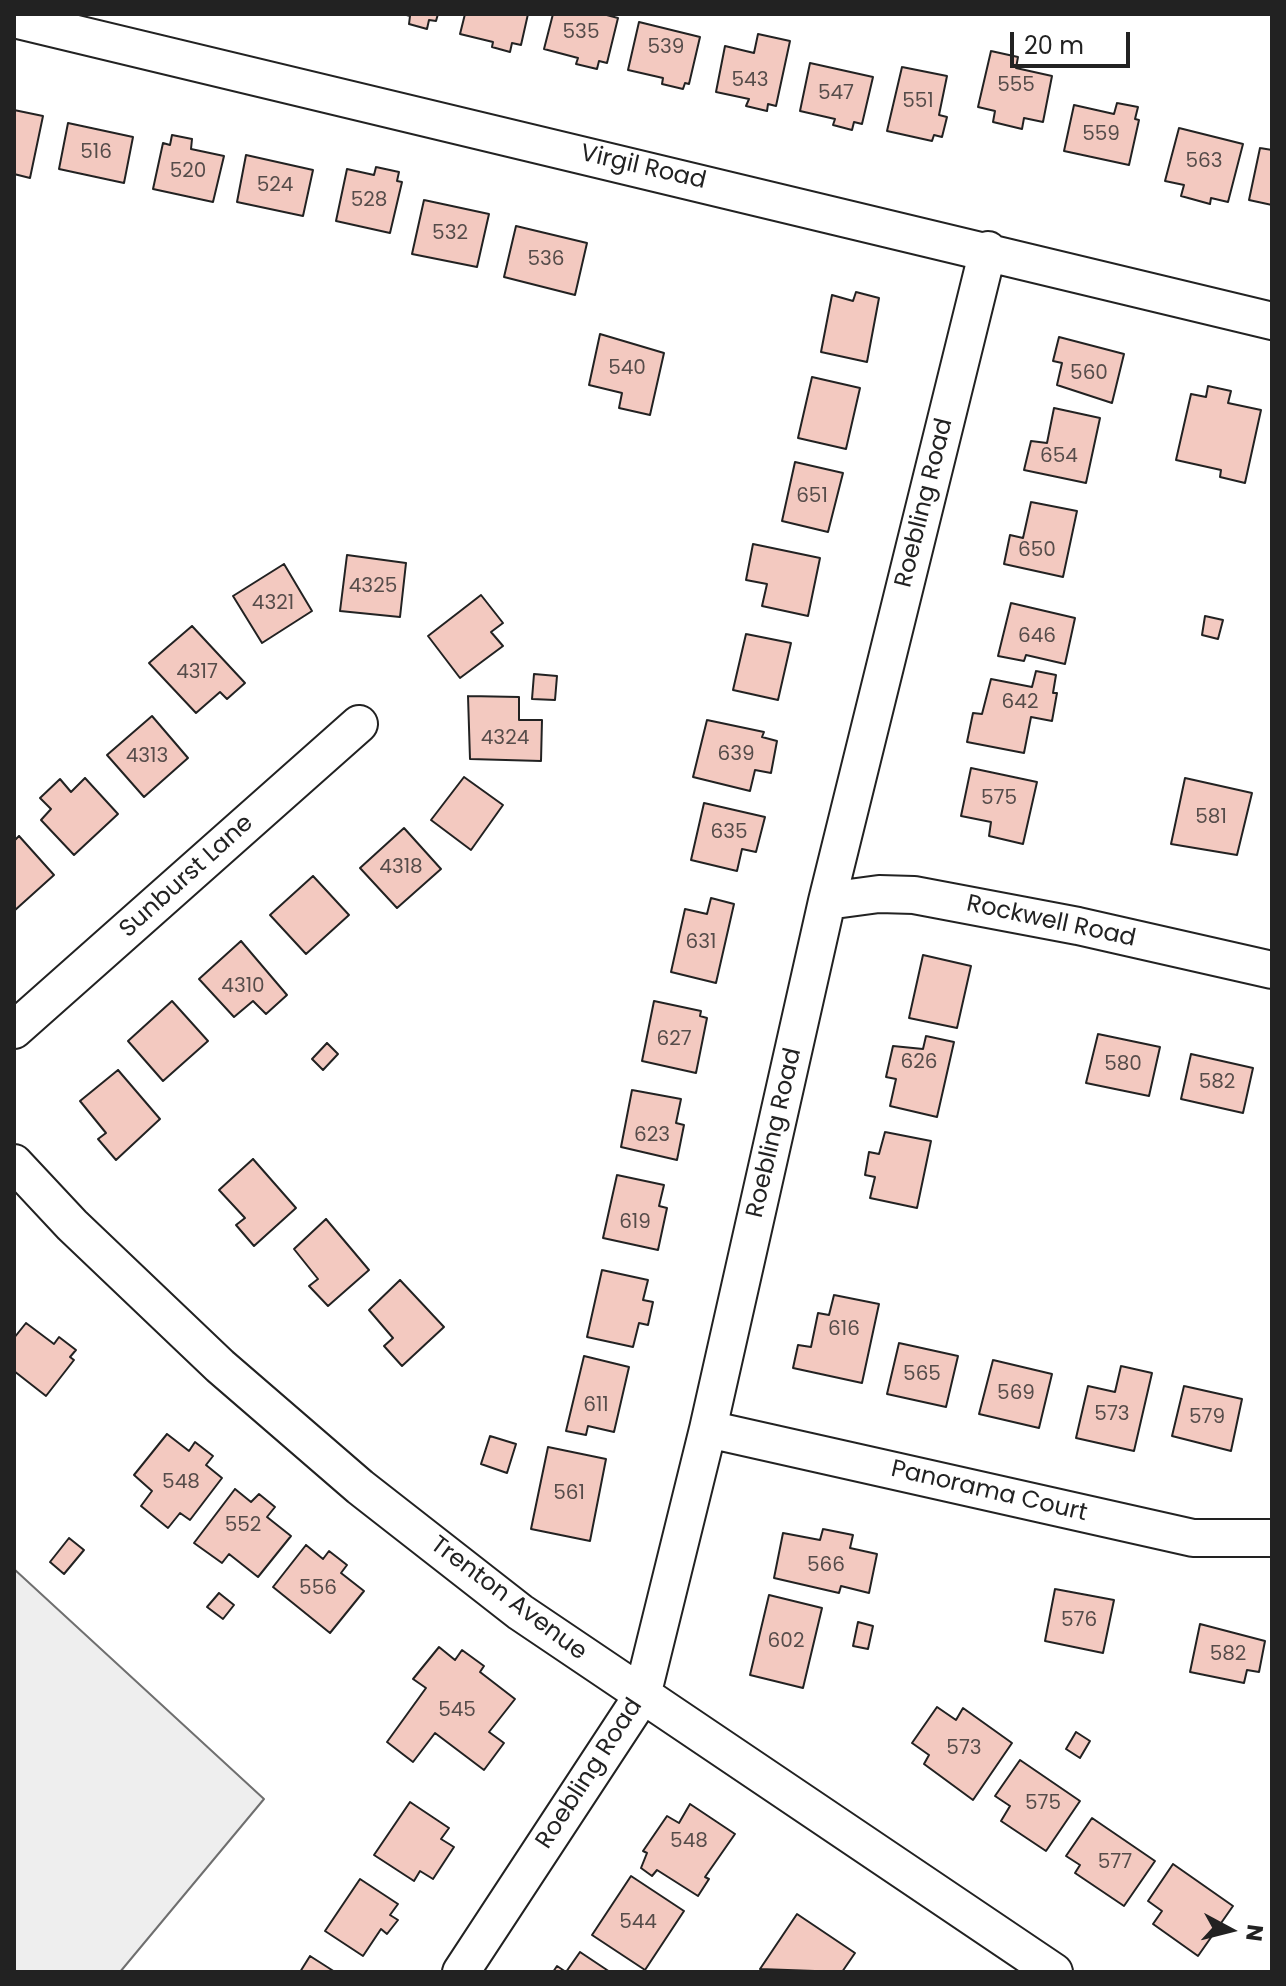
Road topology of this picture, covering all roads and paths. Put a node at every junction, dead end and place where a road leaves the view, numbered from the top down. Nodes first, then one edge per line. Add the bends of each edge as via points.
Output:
1 (14, 19) edge
2 (988, 250) junction
3 (1272, 321) edge
4 (359, 724) dead end
5 (827, 901) junction
6 (1272, 970) edge
7 (14, 1030) edge
8 (14, 1163) edge
9 (708, 1429) junction
10 (1272, 1538) edge
11 (642, 1696) junction
12 (461, 1972) edge
13 (1054, 1972) edge

1 - 2 street, Virgil Road
2 - 3 street, Virgil Road
2 - 5 street, Roebling Road
4 - 7 street, Sunburst Lane
5 - 6 street, Rockwell Road via 914,895
5 - 9 street, Roebling Road
8 - 11 street, Trenton Avenue via 220,1366 360,1487 520,1612
9 - 10 street, Panorama Court via 1193,1538
9 - 11 street, Roebling Road
11 - 12 street, Roebling Road
11 - 13 street, Trenton Avenue

